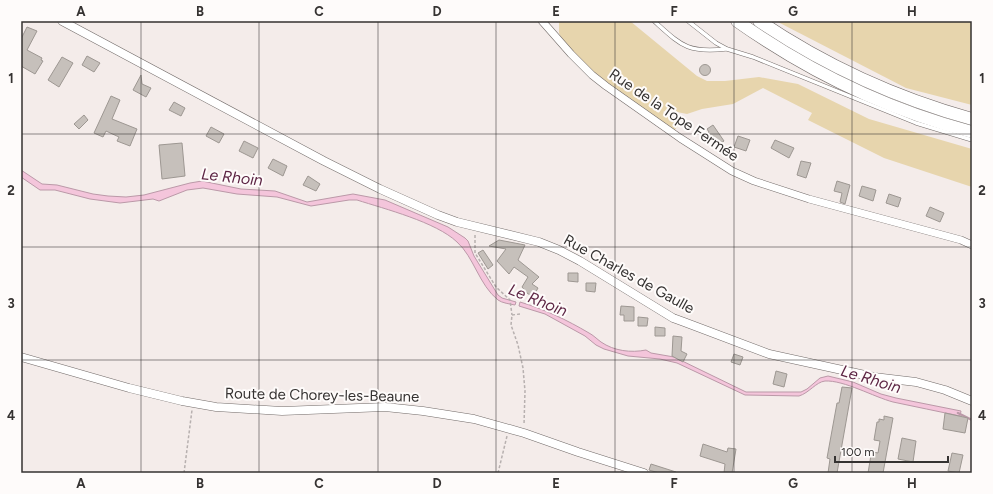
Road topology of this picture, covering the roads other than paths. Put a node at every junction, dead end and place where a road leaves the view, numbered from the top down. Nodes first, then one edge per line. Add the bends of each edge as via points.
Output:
1 (62, 21) edge
2 (542, 21) edge
3 (654, 21) edge
4 (688, 21) edge
5 (737, 21) edge
6 (759, 21) edge
7 (727, 49) junction
8 (972, 119) edge
9 (972, 132) edge
10 (972, 140) edge
11 (972, 244) edge
12 (21, 357) edge
13 (972, 401) edge
14 (644, 473) edge

1 - 13 street, Rue Charles de Gaulle via 380,189 457,222 539,242 560,250 673,318 769,354 874,377 916,382
2 - 11 street, Rue de la Tope Fermée via 571,54 601,82 732,171 795,194
3 - 7 lane via 675,40 688,47 705,51
4 - 7 lane
5 - 9 highway via 784,52 843,84 911,113
6 - 8 highway via 818,56 874,84
7 - 10 lane via 753,57 916,123
12 - 14 street, Route de Chorey-les-Beaune via 101,381 216,407 282,410 385,407 474,419

